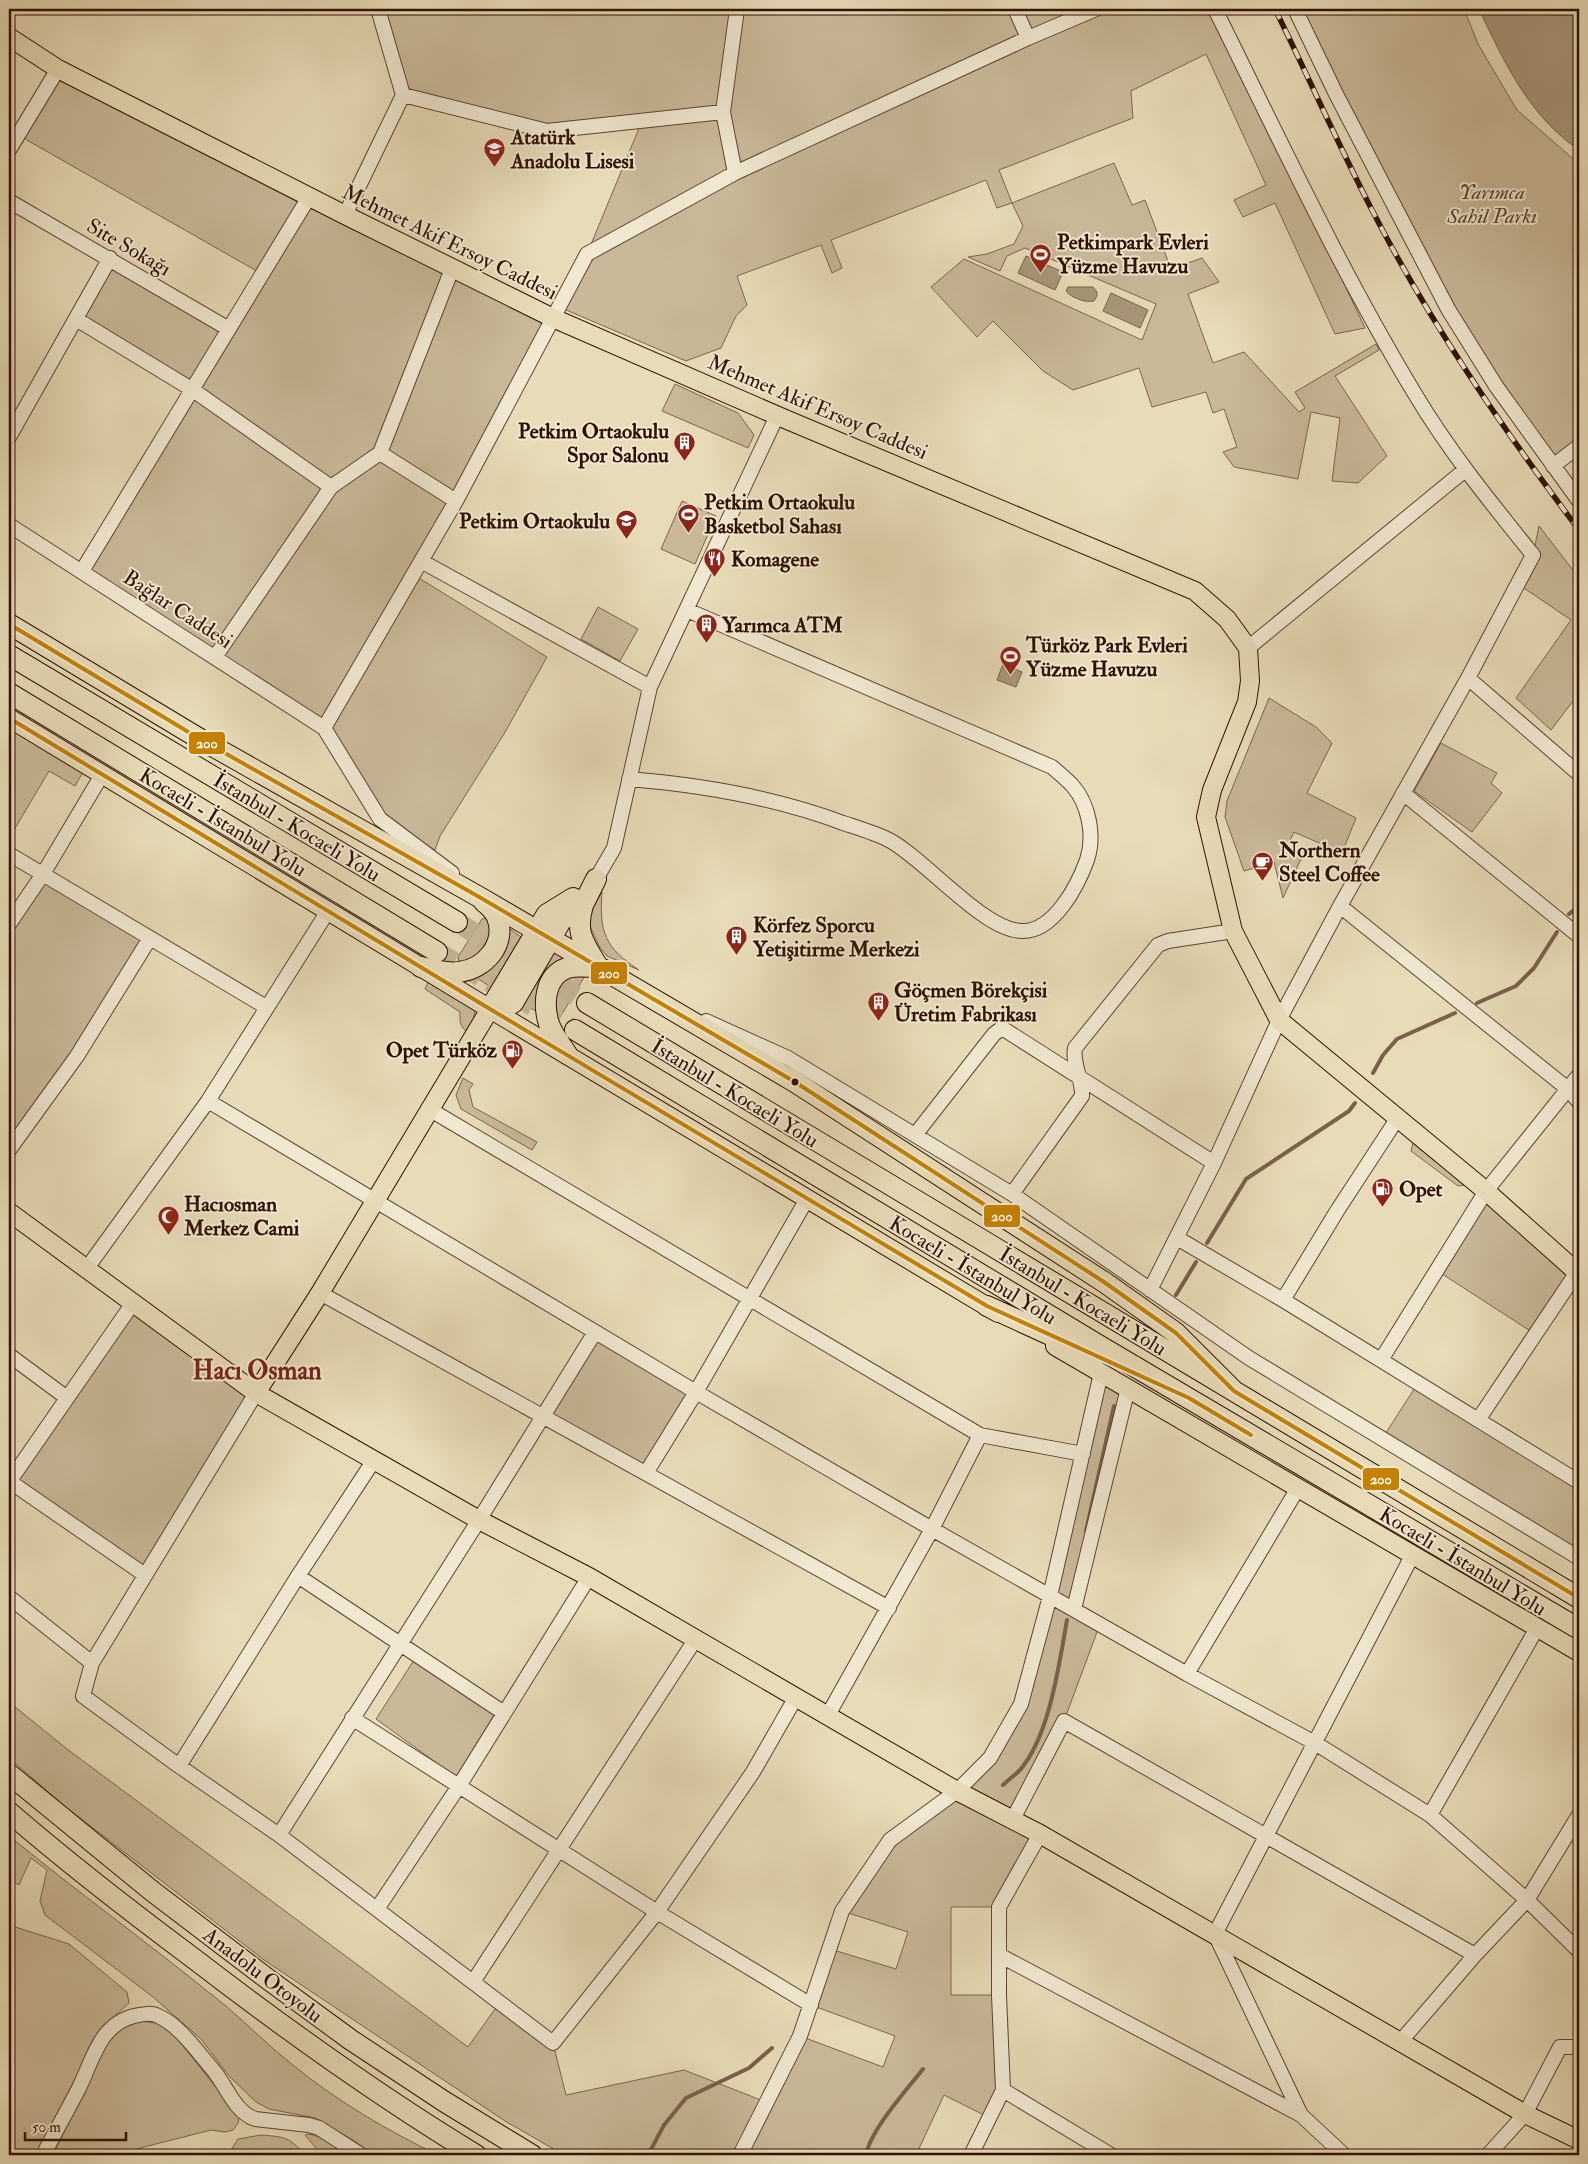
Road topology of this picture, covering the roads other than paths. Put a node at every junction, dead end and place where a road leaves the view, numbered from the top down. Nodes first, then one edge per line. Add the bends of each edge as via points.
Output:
1 (378, 9) edge
2 (737, 9) edge
3 (1015, 9) edge
4 (1096, 9) edge
5 (1215, 9) edge
6 (1295, 9) edge
7 (9, 37) edge
8 (1028, 38) junction
9 (58, 69) junction
10 (403, 95) junction
11 (723, 112) junction
12 (9, 150) edge
13 (735, 173) junction
14 (309, 197) junction
15 (9, 201) edge
16 (345, 215) junction
17 (110, 258) junction
18 (452, 269) junction
19 (553, 318) junction
20 (76, 319) junction
21 (229, 329) junction
22 (194, 390) junction
23 (777, 416) junction
24 (9, 437) edge
25 (1579, 446) edge
26 (380, 453) junction
27 (1553, 466) junction
28 (1465, 470) junction
29 (331, 487) junction
30 (456, 501) junction
31 (1579, 501) edge
32 (9, 525) edge
33 (421, 561) junction
34 (82, 571) junction
35 (687, 610) junction
36 (9, 624) edge
37 (1248, 648) junction
38 (9, 655) edge
39 (215, 657) junction
40 (1468, 678) junction
41 (650, 687) junction
42 (9, 692) edge
43 (9, 718) edge
44 (324, 728) junction
45 (102, 773) junction
46 (1579, 774) edge
47 (629, 779) junction
48 (1403, 793) junction
49 (9, 854) edge
50 (43, 874) junction
51 (596, 879) junction
52 (481, 898) junction
53 (583, 905) junction
54 (1340, 906) junction
55 (328, 911) junction
56 (547, 914) junction
57 (457, 922) tunnel mouth
58 (9, 924) edge
59 (1233, 931) junction
60 (543, 935) junction
61 (1579, 936) edge
62 (150, 938) junction
63 (437, 952) tunnel mouth
64 (421, 967) junction
65 (598, 967) junction
66 (646, 996) junction
67 (587, 1003) tunnel mouth
68 (266, 1006) junction
69 (490, 1009) junction
70 (1279, 1020) junction
71 (575, 1030) tunnel mouth
72 (567, 1054) junction
73 (1579, 1075) edge
74 (1079, 1078) junction
75 (1568, 1089) junction
76 (208, 1101) junction
77 (1579, 1102) edge
78 (429, 1109) junction
79 (1397, 1119) junction
80 (915, 1135) junction
81 (9, 1150) edge
82 (1214, 1164) junction
83 (1486, 1191) junction
84 (1012, 1194) junction
85 (807, 1198) junction
86 (374, 1201) junction
87 (9, 1212) edge
88 (1177, 1238) junction
89 (87, 1268) junction
90 (1578, 1273) edge
91 (1150, 1290) junction
92 (320, 1293) junction
93 (749, 1299) junction
94 (1283, 1300) junction
95 (133, 1303) junction
96 (987, 1306) junction
97 (595, 1332) junction
98 (9, 1356) edge
99 (1380, 1360) junction
100 (1101, 1373) junction
101 (1128, 1388) junction
102 (1234, 1391) junction
103 (256, 1392) junction
104 (696, 1392) junction
105 (67, 1398) junction
106 (1189, 1398) junction
107 (542, 1416) junction
108 (1478, 1420) junction
109 (980, 1435) junction
110 (1083, 1454) junction
111 (374, 1460) junction
112 (646, 1473) junction
113 (9, 1481) edge
114 (1579, 1482) edge
115 (1298, 1488) junction
116 (479, 1520) junction
117 (932, 1529) junction
118 (1412, 1556) junction
119 (1579, 1558) edge
120 (145, 1575) junction
121 (298, 1576) junction
122 (589, 1578) junction
123 (1050, 1596) junction
124 (9, 1597) edge
125 (1579, 1598) edge
126 (888, 1608) junction
127 (1074, 1609) junction
128 (1538, 1628) junction
129 (1579, 1629) edge
130 (695, 1640) junction
131 (399, 1645) junction
132 (1579, 1652) edge
133 (92, 1663) junction
134 (1187, 1674) junction
135 (796, 1697) junction
136 (504, 1713) junction
137 (828, 1715) junction
138 (352, 1718) junction
139 (1315, 1743) junction
140 (179, 1766) junction
141 (9, 1774) edge
142 (458, 1786) junction
143 (957, 1791) junction
144 (9, 1812) edge
145 (1430, 1815) junction
146 (1579, 1815) edge
147 (1012, 1819) junction
148 (1040, 1834) junction
149 (279, 1835) junction
150 (1268, 1835) junction
151 (557, 1848) junction
152 (1527, 1900) junction
153 (377, 1909) junction
154 (657, 1912) junction
155 (1215, 1934) junction
156 (1579, 1951) edge
157 (999, 1955) junction
158 (1475, 1955) junction
159 (473, 1982) junction
160 (811, 2005) junction
161 (1401, 2041) junction
162 (1579, 2048) edge
163 (1003, 2090) junction
164 (1525, 2114) junction
165 (1301, 2115) junction
166 (1579, 2140) edge
167 (43, 2155) edge
168 (361, 2155) edge
169 (476, 2155) edge
170 (532, 2155) edge
171 (740, 2155) edge
172 (971, 2155) edge
173 (1111, 2155) edge
174 (1344, 2155) edge
175 (1488, 2155) edge

1 - 10 street
2 - 11 street
3 - 8 street
4 - 8 street
5 - 28 street via 1350,277 1415,394
6 - 27 street via 1448,309 1496,386
7 - 9 main road, Mehmet Akif Ersoy Caddesi
8 - 13 street
9 - 12 street
9 - 14 main road, Mehmet Akif Ersoy Caddesi
10 - 11 street via 547,131
10 - 16 street
11 - 13 street
13 - 19 street via 587,254
14 - 16 main road, Mehmet Akif Ersoy Caddesi
14 - 21 street
15 - 17 street, Site Sokağı
16 - 18 main road, Mehmet Akif Ersoy Caddesi
17 - 20 street
17 - 21 street, Site Sokağı
18 - 19 main road, Mehmet Akif Ersoy Caddesi
18 - 26 street
19 - 23 main road, Mehmet Akif Ersoy Caddesi
19 - 30 street
20 - 22 street
20 - 24 street
21 - 22 street
22 - 29 street
22 - 34 street
23 - 35 street
23 - 37 main road, Mehmet Akif Ersoy Caddesi via 1195,591 1226,619
25 - 27 street
26 - 29 street
26 - 30 street
27 - 31 street
28 - 37 street
28 - 40 street via 1533,555
29 - 39 street
30 - 33 street
32 - 34 street, Bağlar Caddesi
33 - 41 street
33 - 44 street
34 - 39 street, Bağlar Caddesi
35 - 41 street
35 - 47 street via 1052,767 1073,786 1085,807 1090,831 1089,854 1077,883 1057,913 1041,925 1023,932 1004,928 986,917 890,840 770,799
36 - 52 highway via 200,739
37 - 59 main road via 1250,681 1246,702 1212,790 1206,817
38 - 57 highway, İstanbul - Kocaeli Yolu
39 - 44 street, Bağlar Caddesi
40 - 46 street
40 - 48 street
41 - 47 street
42 - 63 highway, Kocaeli - İstanbul Yolu
43 - 45 main road
44 - 52 street via 380,819
45 - 50 street
45 - 55 main road
47 - 51 street via 614,848
48 - 54 street
48 - 61 street
49 - 50 street
50 - 58 street
50 - 62 street
51 - 53 highway
51 - 56 highway
52 - 56 highway via 524,913
52 - 60 highway
52 - 64 highway via 496,916 498,927 498,939 484,962 459,972 446,973
53 - 60 highway
53 - 65 highway via 579,932
54 - 70 street
54 - 75 street
55 - 64 main road
55 - 68 street
56 - 60 highway
59 - 70 main road
59 - 74 street via 1158,945 1075,1048
60 - 65 highway
60 - 69 highway via 513,1003
62 - 68 street
62 - 81 street via 77,1056
64 - 69 main road
65 - 66 highway
65 - 72 highway via 565,969 548,988 545,999 550,1026
66 - 80 street via 788,1058
66 - 102 highway via 794,1082 1104,1282 1176,1332
67 - 102 highway, İstanbul - Kocaeli Yolu
68 - 76 street
69 - 72 main road
69 - 78 main road
70 - 79 main road
70 - 82 street
71 - 106 highway, Kocaeli - İstanbul Yolu
72 - 85 main road
73 - 75 street
74 - 80 street via 1002,1028
74 - 82 street
74 - 84 street via 1082,1096
75 - 77 street
75 - 83 street
76 - 86 street
76 - 89 street
78 - 86 main road
78 - 93 street
79 - 83 main road
79 - 94 street
80 - 84 street
82 - 88 street
83 - 90 main road
83 - 99 street
84 - 91 street
85 - 93 street
85 - 96 main road
86 - 92 main road
86 - 97 street
87 - 89 main road
88 - 91 street
88 - 94 street
89 - 95 main road
90 - 108 street
91 - 119 street via 1249,1358
92 - 103 main road
92 - 107 street
93 - 104 street
93 - 109 street
94 - 99 street
95 - 103 main road
95 - 105 street
96 - 100 main road
96 - 106 highway
97 - 104 street
97 - 107 street
98 - 105 street
99 - 108 street
100 - 101 main road
100 - 110 street
101 - 115 main road
101 - 127 street
102 - 125 highway, İstanbul - Kocaeli Yolu
103 - 111 main road
103 - 120 street
104 - 112 street
104 - 117 street
105 - 113 street
106 - 129 highway, Kocaeli - İstanbul Yolu
107 - 112 street
107 - 116 street
108 - 114 street
109 - 110 street
109 - 117 street
110 - 123 street
111 - 116 main road
111 - 121 street
112 - 126 street
113 - 120 street
115 - 118 main road
115 - 134 street
116 - 122 main road
116 - 131 street
117 - 123 street
117 - 126 street
118 - 128 main road
118 - 139 street
120 - 133 street
121 - 131 street
121 - 140 street
122 - 130 main road
122 - 136 street
123 - 127 street
123 - 143 street via 1021,1704 990,1758
124 - 133 street
126 - 137 street
127 - 134 street
128 - 132 main road
128 - 145 street
130 - 135 main road
130 - 151 street
131 - 136 street
131 - 138 street
133 - 140 street via 83,1696
134 - 139 street
135 - 137 main road
135 - 154 street via 753,1772
136 - 142 street
137 - 143 main road
138 - 142 street
138 - 149 street
139 - 145 street
139 - 150 street
140 - 149 street
141 - 170 highway, Anadolu Otoyolu via 152,1891 351,2040
142 - 151 street
142 - 153 street
143 - 147 main road
143 - 160 street via 890,1840 842,1911
144 - 169 highway, Anadolu Otoyolu via 247,2000 332,2062
145 - 152 street
146 - 152 street
147 - 148 main road
147 - 150 street via 1064,1721
148 - 155 main road
148 - 157 street via 999,1908
149 - 153 street
150 - 155 street
150 - 158 street
151 - 154 street
151 - 159 street
152 - 156 street
152 - 158 street
153 - 159 street
154 - 159 street via 553,2043
154 - 160 street
155 - 161 main road
155 - 165 street
157 - 163 street
157 - 165 street
158 - 161 street
160 - 171 street via 800,2036
161 - 164 main road
162 - 164 street via 1560,2047
163 - 172 street
163 - 173 street
164 - 166 main road
164 - 175 street
165 - 174 street
167 - 168 street via 103,2038 122,2020 151,2014 160,2016 187,2040 247,2116 319,2128

